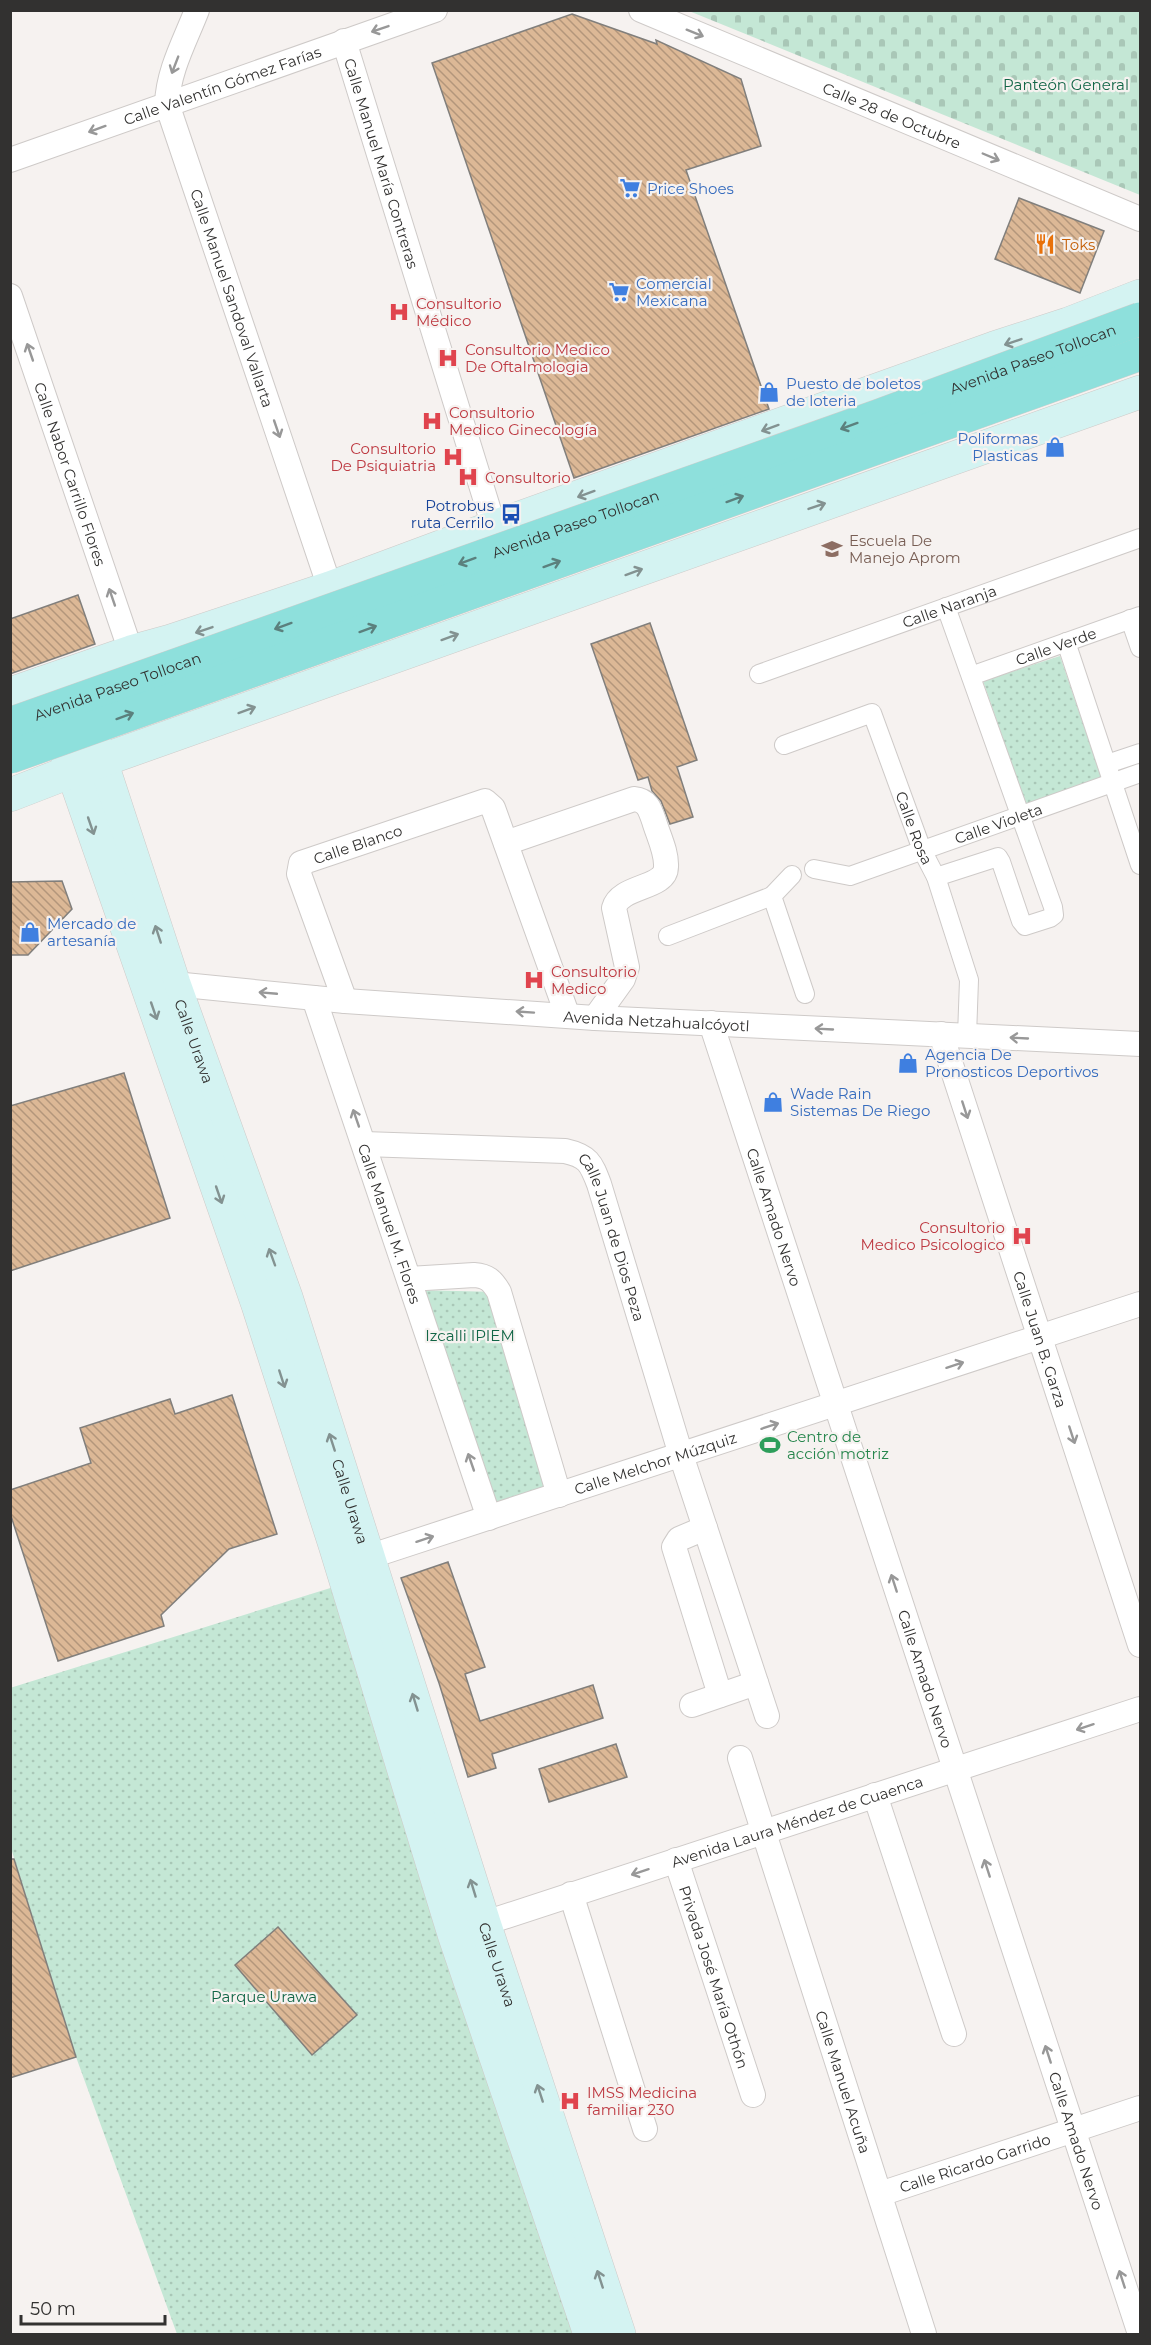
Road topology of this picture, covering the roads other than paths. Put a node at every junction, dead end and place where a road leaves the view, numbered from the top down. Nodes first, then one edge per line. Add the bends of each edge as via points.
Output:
1 (197, 10) edge
2 (435, 10) edge
3 (641, 10) edge
4 (344, 41) junction
5 (167, 104) junction
6 (10, 159) edge
7 (1140, 219) edge
8 (10, 296) edge
9 (1140, 296) edge
10 (1140, 319) edge
11 (1068, 324) junction
12 (1140, 354) edge
13 (1129, 396) edge
14 (494, 527) junction
15 (1140, 538) edge
16 (330, 588) junction
17 (946, 607) junction
18 (1135, 617) edge
19 (171, 641) junction
20 (1066, 642) junction
21 (1140, 648) edge
22 (131, 652) junction
23 (759, 674) dead end
24 (971, 676) junction
25 (55, 679) junction
26 (10, 694) edge
27 (10, 724) edge
28 (202, 726) junction
29 (784, 745) dead end
30 (1140, 753) edge
31 (10, 756) edge
32 (1107, 764) junction
33 (87, 766) junction
34 (10, 773) edge
35 (1140, 773) edge
36 (1113, 783) junction
37 (10, 795) edge
38 (1020, 814) junction
39 (506, 843) junction
40 (922, 850) junction
41 (1140, 865) edge
42 (814, 869) dead end
43 (792, 875) dead end
44 (936, 877) junction
45 (772, 896) junction
46 (668, 936) dead end
47 (174, 984) junction
48 (805, 994) dead end
49 (314, 998) junction
50 (345, 1001) junction
51 (567, 1014) junction
52 (595, 1018) junction
53 (711, 1023) junction
54 (940, 1035) junction
55 (967, 1036) junction
56 (1140, 1044) edge
57 (364, 1144) junction
58 (409, 1279) junction
59 (1140, 1304) edge
60 (1040, 1337) junction
61 (836, 1404) junction
62 (681, 1455) junction
63 (559, 1495) junction
64 (489, 1518) junction
65 (705, 1528) junction
66 (356, 1562) junction
67 (1140, 1645) edge
68 (756, 1683) junction
69 (720, 1695) junction
70 (692, 1705) dead end
71 (1140, 1709) edge
72 (767, 1716) dead end
73 (740, 1758) dead end
74 (955, 1769) junction
75 (875, 1795) junction
76 (764, 1831) junction
77 (676, 1860) junction
78 (571, 1894) junction
79 (484, 1923) junction
80 (454, 1934) junction
81 (954, 2034) dead end
82 (753, 2095) dead end
83 (1140, 2108) edge
84 (645, 2129) dead end
85 (1073, 2131) junction
86 (880, 2194) junction
87 (590, 2334) edge
88 (619, 2334) edge
89 (924, 2334) edge
90 (1140, 2334) edge

1 -> 5 street, Calle Manuel Sandoval Vallarta via 173,67
2 -> 4 street, Calle Valentín Gómez Farías
3 -> 7 street, Calle 28 de Octubre
4 - 5 street, Calle Valentín Gómez Farías
4 - 14 street, Calle Manuel María Contreras
5 -> 6 street, Calle Valentín Gómez Farías
5 -> 16 street, Calle Manuel Sandoval Vallarta
22 -> 8 street, Calle Nabor Carrillo Flores
9 - 11 main road, Avenida Paseo Tollocan
10 -> 27 highway, Avenida Paseo Tollocan, bridge
11 - 13 main road via 1094,330 1118,353
11 -> 14 main road, Avenida Paseo Tollocan
31 -> 12 highway, Avenida Paseo Tollocan, bridge
28 -> 13 main road
14 - 16 main road, Avenida Paseo Tollocan
15 - 17 street, Calle Naranja
16 -> 19 main road, Avenida Paseo Tollocan
17 - 23 street, Calle Naranja
17 - 24 street
18 - 20 street, Calle Verde
18 - 21 street
19 - 22 main road, Avenida Paseo Tollocan
19 - 28 main road via 159,663 161,701 175,722 185,729
20 - 24 street, Calle Verde
20 - 32 street
22 - 25 main road, Avenida Paseo Tollocan
24 - 38 street
25 - 26 main road, Avenida Paseo Tollocan
25 - 33 main road, Calle Urawa
28 - 33 main road
29 - 40 street, Calle Rosa via 872,713
30 - 32 street
31 - 34 main road
32 - 36 street
33 - 37 main road
47 -> 33 main road, Calle Urawa
33 -> 66 main road, Calle Urawa via 258,1305
35 - 36 street, Calle Violeta
36 - 38 street, Calle Violeta
36 - 41 street
38 - 40 street, Calle Violeta
38 - 44 street via 1054,915 1025,926 998,857
39 - 50 street, Calle Blanco via 494,808 485,801 301,863 299,874
39 - 51 street
39 - 52 street via 633,799 646,803 651,812 664,856 664,875 616,902 627,967
40 - 42 street, Calle Violeta via 850,876
40 - 44 street, Calle Rosa
43 - 45 street
44 - 55 street, Calle Rosa via 969,980
45 - 46 street
45 - 48 street
49 -> 47 street, Avenida Netzahualcóyotl
66 -> 47 main road, Calle Urawa via 286,1297
49 - 50 street, Avenida Netzahualcóyotl
57 -> 49 street, Calle Manuel M. Flores
51 -> 50 street, Avenida Netzahualcóyotl
51 - 52 street, Avenida Netzahualcóyotl
52 - 53 street, Avenida Netzahualcóyotl
54 -> 53 street, Avenida Netzahualcóyotl
53 - 61 street, Calle Amado Nervo
54 - 55 street, Avenida Netzahualcóyotl
54 -> 60 street, Calle Juan B. Garza
56 -> 55 street, Avenida Netzahualcóyotl
57 - 58 street, Calle Manuel M. Flores
57 - 62 street, Calle Juan de Dios Peza via 565,1151 589,1161
58 - 63 street via 474,1275 492,1280 499,1292
64 -> 58 street, Calle Manuel M. Flores
59 - 60 street, Calle Melchor Múzquiz
61 -> 60 street, Calle Melchor Múzquiz
60 -> 67 street, Calle Juan B. Garza
62 -> 61 street, Calle Melchor Múzquiz
74 -> 61 street, Calle Amado Nervo
62 - 63 street, Calle Melchor Múzquiz
62 - 65 street, Calle Juan de Dios Peza
63 - 64 street, Calle Melchor Múzquiz
66 -> 64 street, Calle Melchor Múzquiz
65 - 68 street, Calle Juan de Dios Peza
65 - 69 street via 679,1539 674,1547
79 -> 66 main road, Calle Urawa
66 - 80 main road, Calle Urawa
68 - 69 street
68 - 72 street, Calle Juan de Dios Peza
69 - 70 street
71 -> 74 street, Avenida Laura Méndez de Cuaenca
73 - 76 street, Calle Manuel Acuña
74 - 75 street, Avenida Laura Méndez de Cuaenca
85 -> 74 street, Calle Amado Nervo
75 - 76 street, Avenida Laura Méndez de Cuaenca
75 - 81 street
76 - 77 street, Avenida Laura Méndez de Cuaenca
76 - 86 street, Calle Manuel Acuña
77 -> 78 street, Avenida Laura Méndez de Cuaenca
77 - 82 street, Privada José María Othón
78 - 79 street, Avenida Laura Méndez de Cuaenca
78 - 84 street
79 - 80 street, Avenida Laura Méndez de Cuaenca
88 -> 79 main road, Calle Urawa
80 - 87 main road, Calle Urawa
83 - 85 street, Calle Ricardo Garrido
85 - 86 street, Calle Ricardo Garrido
90 -> 85 street, Calle Amado Nervo
86 - 89 street, Calle Manuel Acuña

